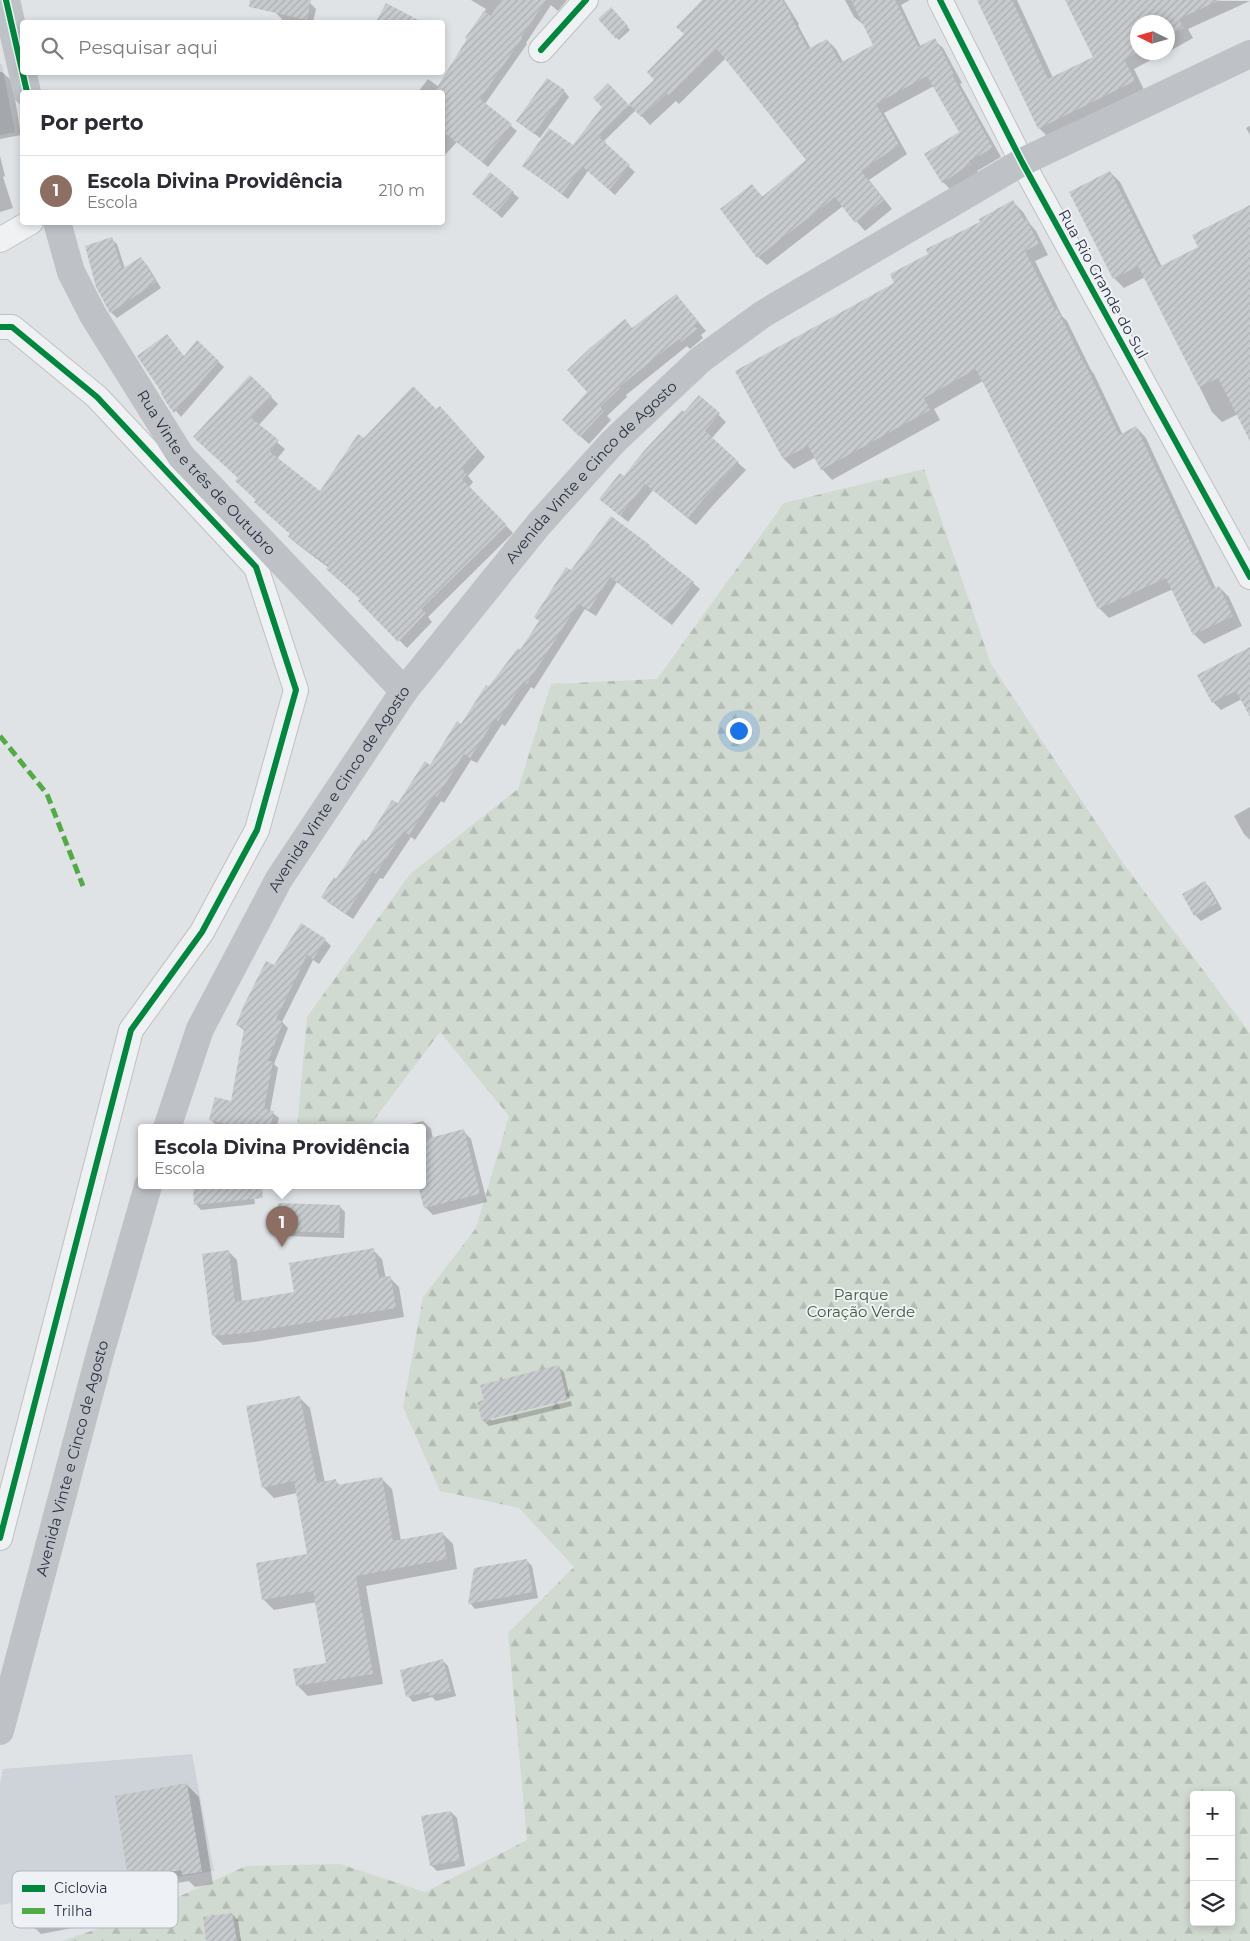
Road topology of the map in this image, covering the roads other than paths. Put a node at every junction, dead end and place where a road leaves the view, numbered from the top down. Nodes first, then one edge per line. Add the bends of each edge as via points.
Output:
1 (6, 0) edge
2 (586, 0) edge
3 (940, 0) edge
4 (541, 50) dead end
5 (1250, 54) edge
6 (20, 61) edge
7 (23, 75) edge
8 (27, 90) edge
9 (1022, 162) junction
10 (26, 225) edge
11 (58, 225) edge
12 (0, 240) edge
13 (0, 327) edge
14 (1250, 577) edge
15 (404, 691) junction
16 (168, 1124) edge
17 (147, 1189) edge
18 (0, 1538) edge
19 (0, 1731) edge

1 - 6 main road
2 - 4 street
3 - 9 street, Rua Rio Grande do Sul
5 - 9 main road, Avenida Vinte e Cinco de Agosto
7 - 8 main road
9 - 14 street, Rua Rio Grande do Sul
9 - 15 main road, Avenida Vinte e Cinco de Agosto via 763,314 700,360 613,442 545,517
10 - 12 street
11 - 15 main road, Rua Vinte e três de Outubro via 71,272 93,315 181,456
13 - 18 street via 12,326 97,397 256,567 296,690 257,830 202,932 131,1030
15 - 16 main road, Avenida Vinte e Cinco de Agosto via 279,879 200,1029
17 - 19 main road, Avenida Vinte e Cinco de Agosto

